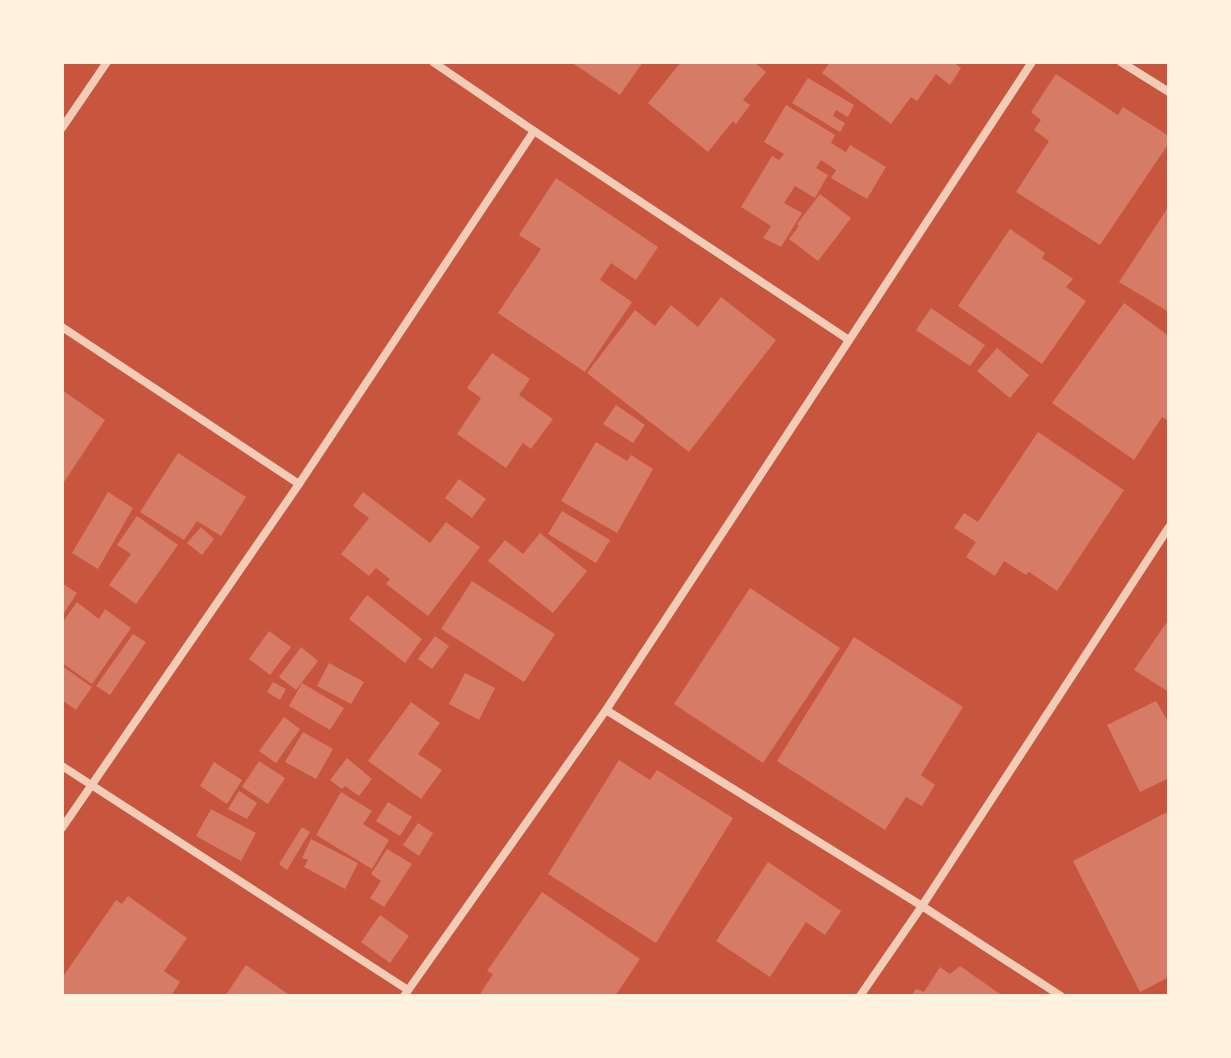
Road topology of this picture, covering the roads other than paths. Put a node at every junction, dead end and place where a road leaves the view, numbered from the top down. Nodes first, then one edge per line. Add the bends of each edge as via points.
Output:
1 (107, 62) edge
2 (433, 62) edge
3 (1032, 62) edge
4 (1121, 62) edge
5 (1169, 92) edge
6 (62, 128) edge
7 (534, 131) junction
8 (62, 327) edge
9 (849, 340) junction
10 (299, 484) junction
11 (1169, 527) edge
12 (606, 710) junction
13 (62, 766) edge
14 (92, 784) junction
15 (62, 828) edge
16 (922, 906) junction
17 (406, 993) edge
18 (860, 996) edge
19 (1061, 996) edge

1 - 6 street
2 - 7 street
3 - 9 street
4 - 5 street
7 - 9 street
7 - 10 street
8 - 10 street
9 - 12 street
10 - 14 street
11 - 16 street
12 - 16 street
12 - 17 street
13 - 14 street
14 - 15 street
14 - 17 street
16 - 18 street
16 - 19 street

